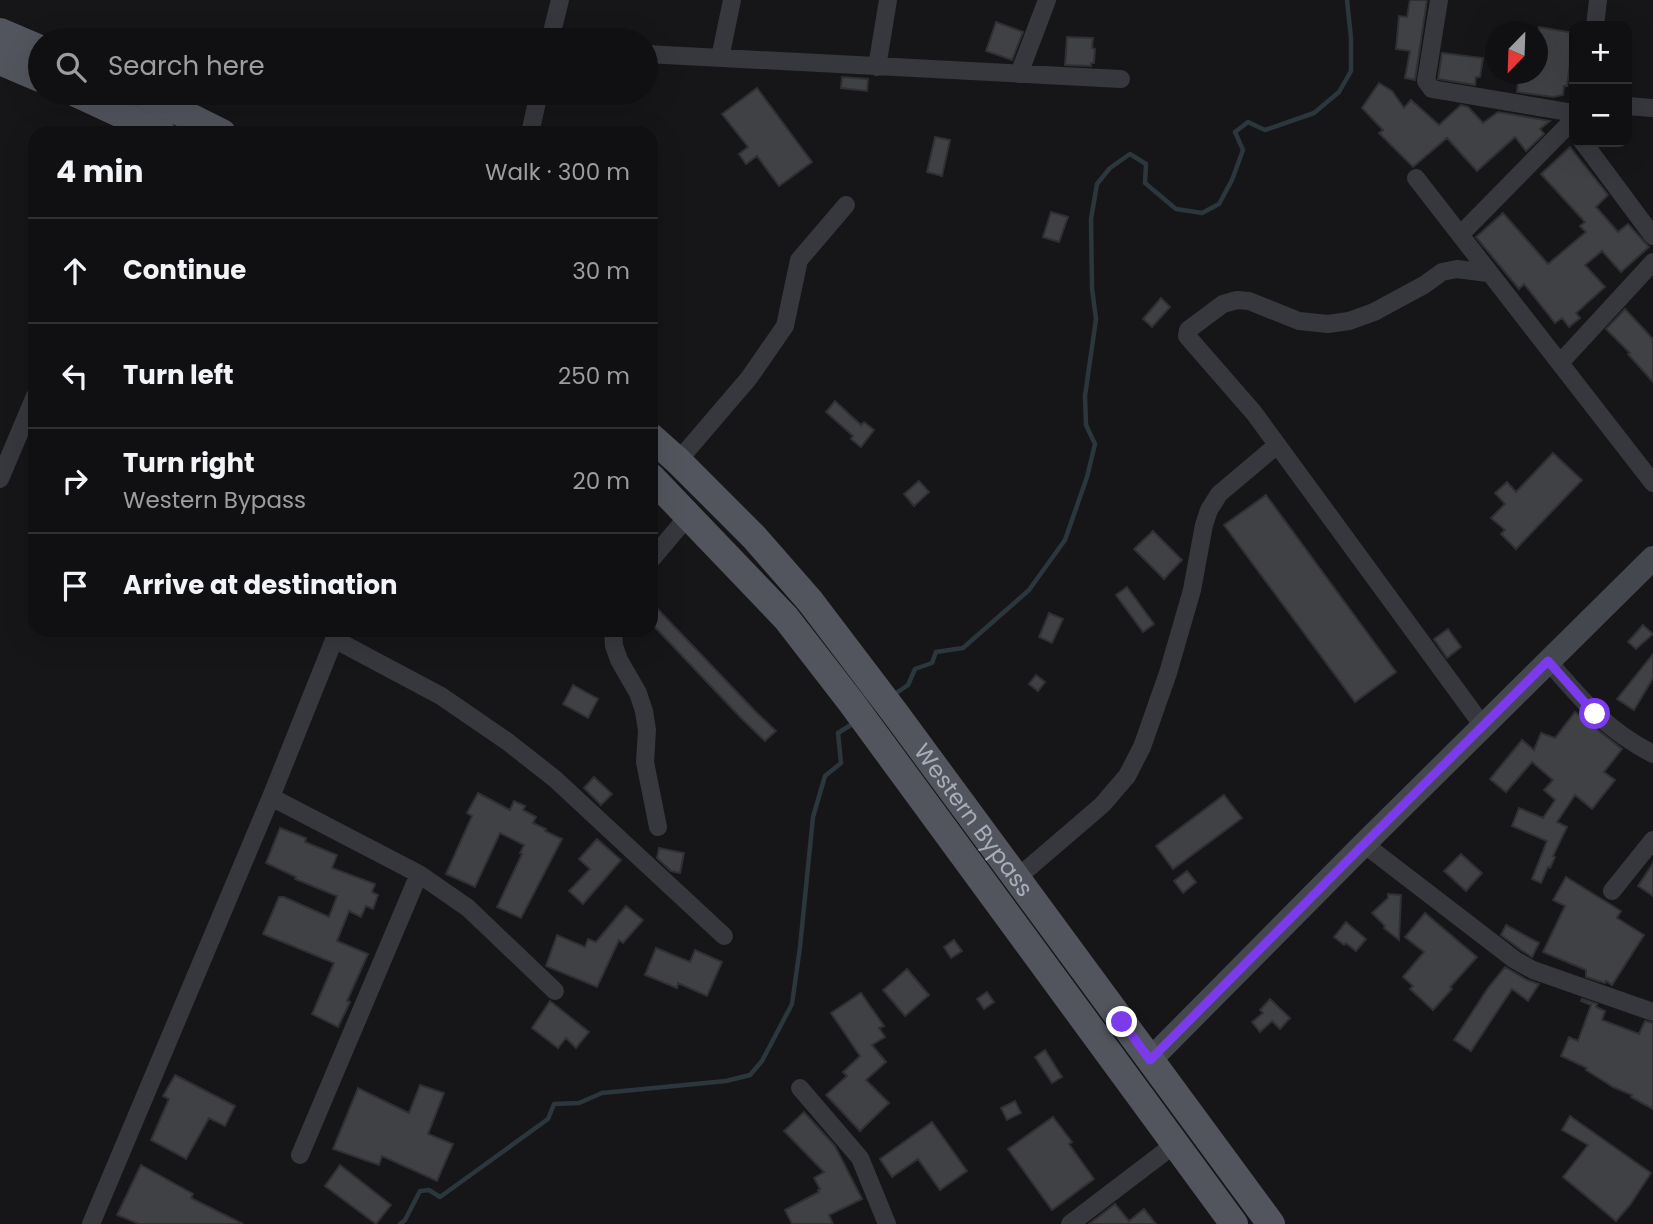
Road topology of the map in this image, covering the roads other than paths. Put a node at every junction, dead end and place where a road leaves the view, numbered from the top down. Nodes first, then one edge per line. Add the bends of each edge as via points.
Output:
1 (560, 0) edge
2 (732, 0) edge
3 (888, 0) edge
4 (1047, 0) edge
5 (1439, 0) edge
6 (1598, 0) edge
7 (1596, 21) edge
8 (553, 28) edge
9 (0, 32) edge
10 (28, 44) edge
11 (658, 55) edge
12 (720, 58) junction
13 (0, 61) edge
14 (877, 67) junction
15 (28, 73) edge
16 (1019, 74) junction
17 (1121, 79) dead end
18 (101, 105) edge
19 (166, 105) edge
20 (536, 105) edge
21 (1632, 106) edge
22 (1653, 108) edge
23 (1569, 121) edge
24 (144, 126) edge
25 (208, 126) edge
26 (532, 126) edge
27 (1569, 126) edge
28 (1587, 147) edge
29 (1416, 178) dead end
30 (846, 205) dead end
31 (1460, 235) junction
32 (1653, 236) edge
33 (1653, 262) edge
34 (1488, 273) junction
35 (1560, 363) junction
36 (28, 413) edge
37 (658, 443) edge
38 (1277, 445) junction
39 (678, 461) junction
40 (0, 479) edge
41 (1653, 483) edge
42 (658, 484) edge
43 (688, 516) junction
44 (658, 552) edge
45 (1653, 558) edge
46 (335, 637) edge
47 (339, 637) edge
48 (613, 637) edge
49 (1548, 661) junction
50 (1483, 726) junction
51 (1653, 754) edge
52 (271, 797) junction
53 (658, 827) dead end
54 (1653, 840) edge
55 (1364, 844) junction
56 (419, 874) junction
57 (1017, 878) junction
58 (1612, 891) dead end
59 (724, 936) dead end
60 (555, 990) dead end
61 (1653, 1012) edge
62 (1150, 1060) junction
63 (800, 1088) dead end
64 (1175, 1144) junction
65 (300, 1155) dead end
66 (91, 1224) edge
67 (887, 1224) edge
68 (1070, 1224) edge
69 (1234, 1224) edge
70 (1270, 1224) edge

1 - 8 street
2 - 12 street
3 - 14 street
4 - 16 street
5 - 23 street via 1426,81 1432,89
6 - 7 street
9 - 10 main road
11 - 12 street
12 - 14 street
13 - 15 main road
14 - 16 street
16 - 17 street
18 - 24 main road
19 - 25 main road
20 - 26 street
21 - 22 street
27 - 31 street
28 - 32 street
29 - 31 street
30 - 39 street via 799,260 785,326 749,378
31 - 34 street
33 - 35 street
34 - 35 street
34 - 38 street via 1442,272 1374,312 1349,321 1299,321 1237,300 1223,304 1188,330 1186,336
35 - 41 street
36 - 40 street
37 - 39 main road, Western Bypass
38 - 50 street
38 - 57 street via 1219,494 1209,510 1168,673 1142,747 1126,776 1102,806
39 - 57 main road, Western Bypass via 810,601
42 - 43 main road, Western Bypass
43 - 44 street
43 - 64 main road, Western Bypass via 786,618
45 - 49 street
46 - 52 street
47 - 59 street via 441,696 508,742 555,779
48 - 53 street via 616,653 644,711 645,762
49 - 50 street
49 - 51 street via 1595,714
50 - 55 street
52 - 56 street
52 - 66 street
54 - 58 street
55 - 61 street via 1533,971
55 - 62 street
56 - 60 street via 468,908
56 - 65 street
57 - 62 main road, Western Bypass
62 - 70 main road, Western Bypass
63 - 67 street via 860,1158
64 - 68 street
64 - 69 main road, Western Bypass

